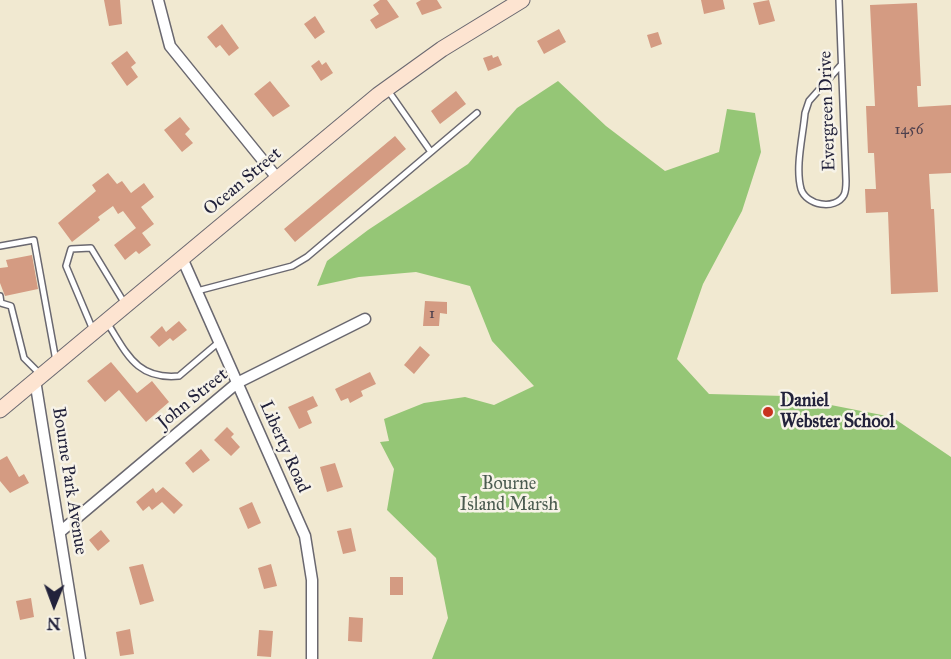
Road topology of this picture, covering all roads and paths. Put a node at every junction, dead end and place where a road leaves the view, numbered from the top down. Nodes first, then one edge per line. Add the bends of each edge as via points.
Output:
1 (158, 0) edge
2 (839, 0) edge
3 (513, 2) edge
4 (841, 65) junction
5 (387, 89) junction
6 (477, 113) dead end
7 (431, 152) junction
8 (278, 179) junction
9 (0, 246) edge
10 (183, 258) junction
11 (196, 291) junction
12 (0, 296) edge
13 (126, 306) junction
14 (365, 319) dead end
15 (106, 321) junction
16 (94, 332) junction
17 (219, 342) junction
18 (56, 363) junction
19 (38, 378) junction
20 (237, 383) junction
21 (0, 410) edge
22 (60, 532) junction
23 (80, 659) edge
24 (312, 659) edge

1 - 8 street via 170,46
2 - 4 lane, Evergreen Drive
3 - 5 main road, Ocean Street
4 - 4 lane, Evergreen Drive via 808,101 805,113 801,188 809,199 821,204 844,195
5 - 7 lane
5 - 8 main road, Ocean Street
6 - 7 lane
7 - 11 lane via 292,266
8 - 10 main road, Ocean Street
9 - 18 lane via 34,240
10 - 11 street, Liberty Road
10 - 13 main road, Ocean Street
11 - 17 street, Liberty Road
12 - 19 lane via 1,303 11,306 24,358
13 - 15 main road, Ocean Street
13 - 16 lane via 91,248 71,249 66,266
14 - 20 street, John Street
15 - 16 main road, Ocean Street
15 - 17 lane via 133,362 149,373 178,376
16 - 18 main road, Ocean Street
17 - 20 street, Liberty Road
18 - 19 main road, Ocean Street
19 - 21 main road, Ocean Street
19 - 22 street, Bourne Park Avenue
20 - 22 street, John Street
20 - 24 street, Liberty Road via 305,536 312,580
22 - 23 street, Bourne Park Avenue

